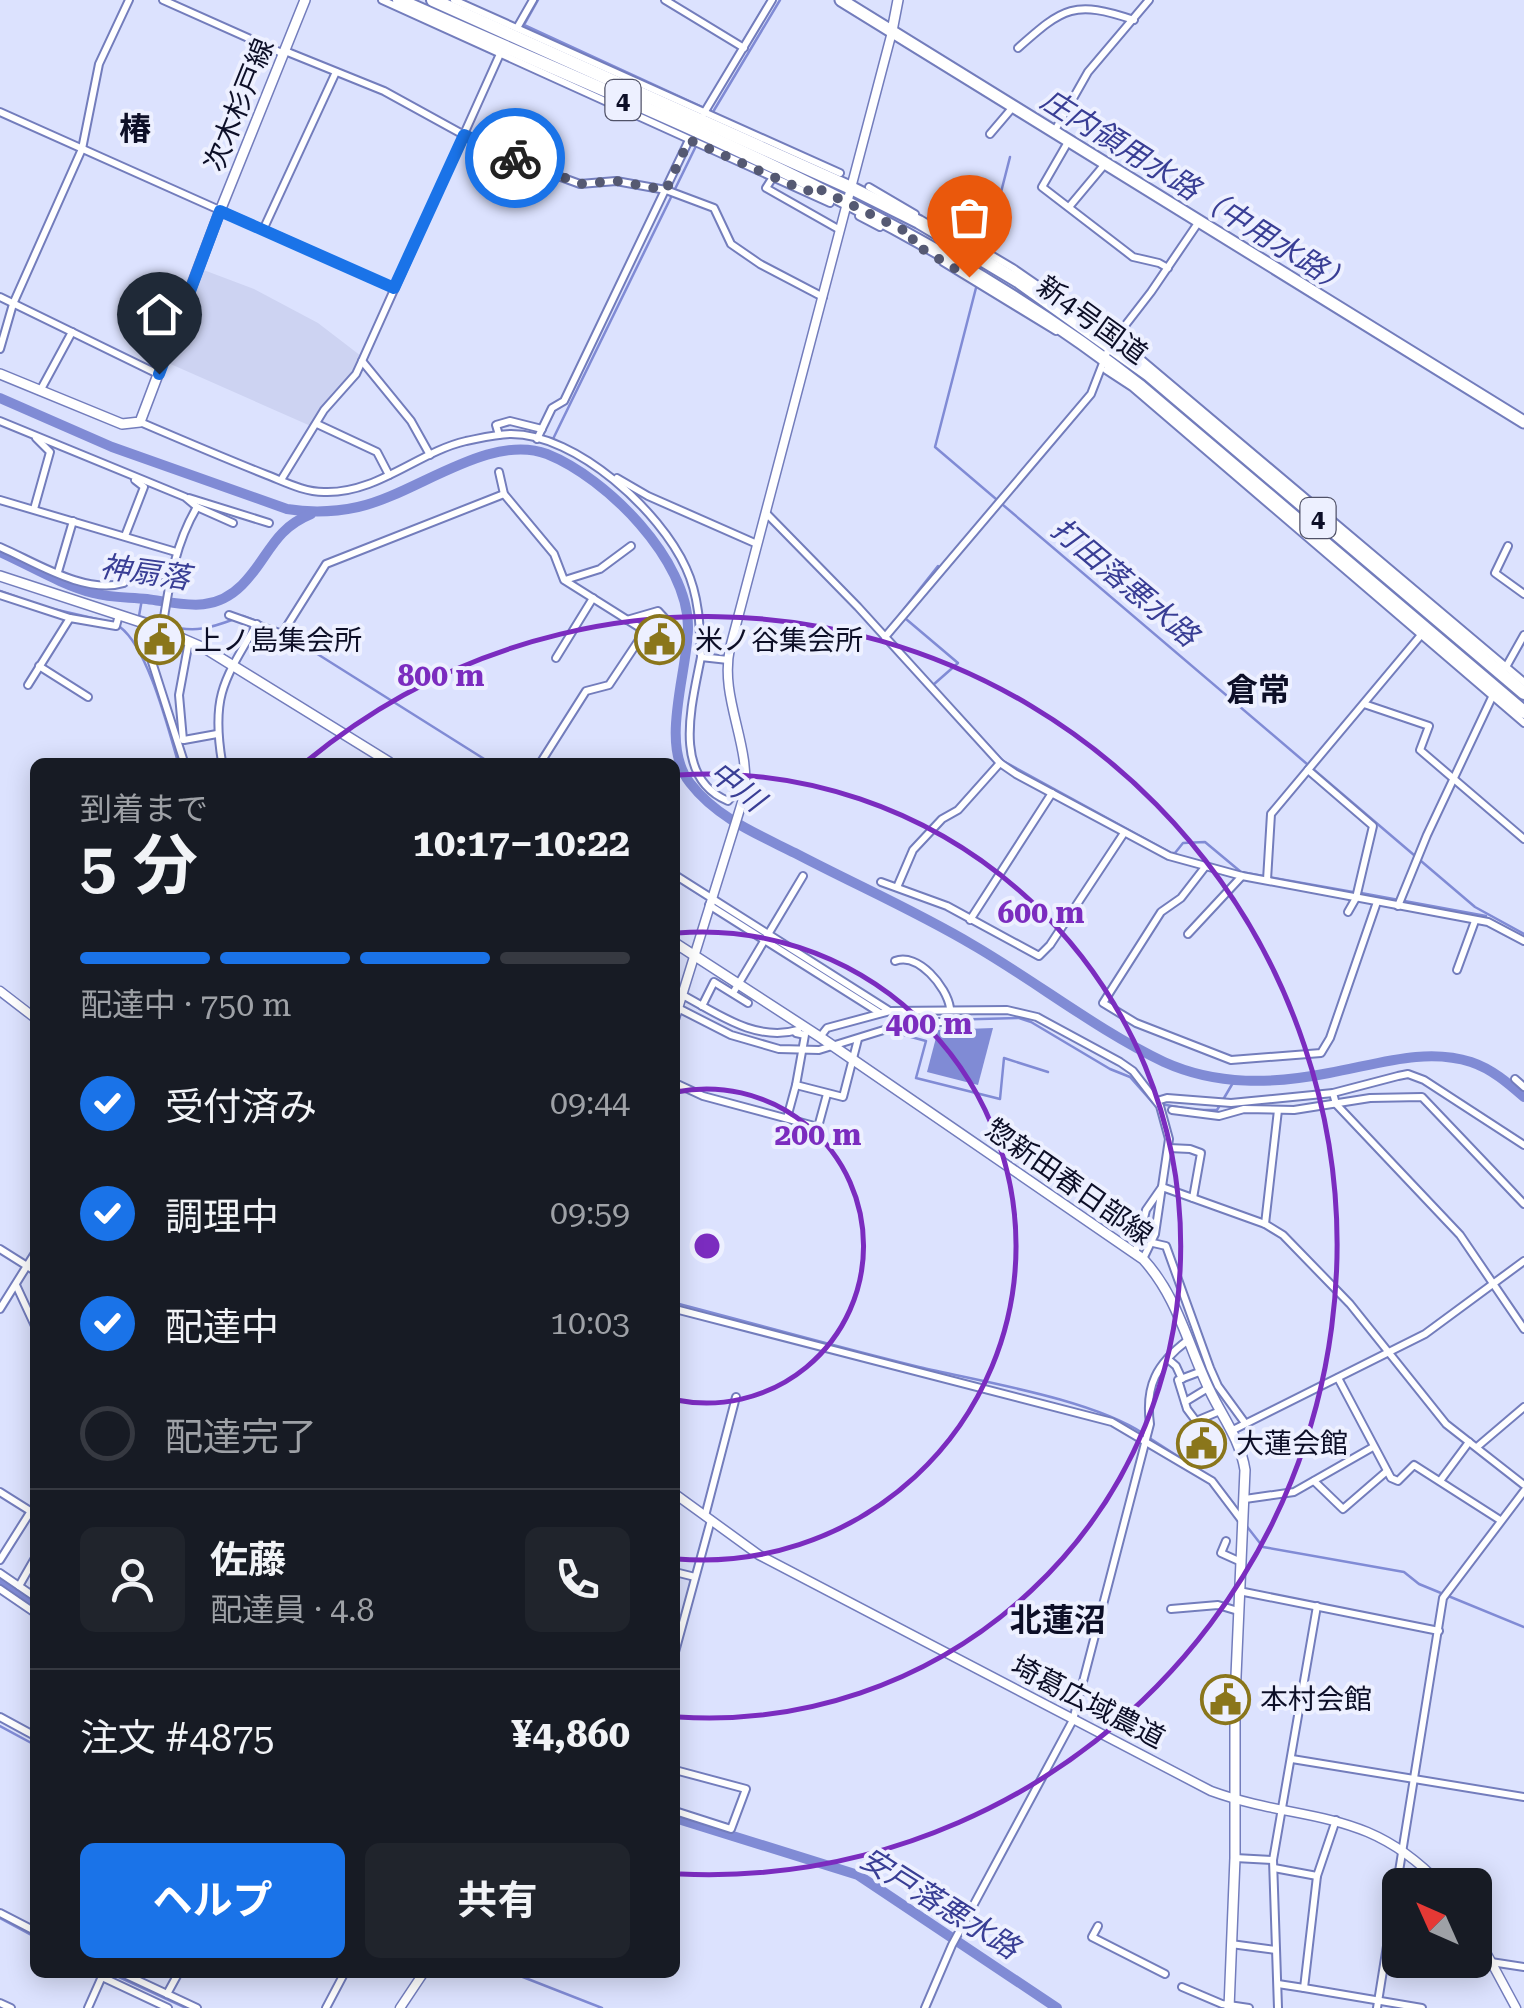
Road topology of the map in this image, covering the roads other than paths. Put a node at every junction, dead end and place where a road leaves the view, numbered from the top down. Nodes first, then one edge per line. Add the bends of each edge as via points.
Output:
1 (129, 0) edge
2 (163, 0) edge
3 (305, 0) edge
4 (382, 0) edge
5 (399, 0) edge
6 (433, 0) edge
7 (454, 0) edge
8 (533, 0) edge
9 (665, 0) edge
10 (772, 0) edge
11 (841, 0) edge
12 (898, 0) edge
13 (1144, 2) edge
14 (1134, 20) junction
15 (517, 28) junction
16 (892, 32) junction
17 (744, 48) junction
18 (1018, 48) dead end
19 (284, 53) junction
20 (507, 54) junction
21 (336, 72) junction
22 (1013, 107) junction
23 (0, 112) edge
24 (704, 112) junction
25 (1053, 133) junction
26 (990, 134) dead end
27 (464, 135) junction
28 (689, 140) junction
29 (1068, 142) junction
30 (82, 148) junction
31 (796, 159) junction
32 (1106, 164) junction
33 (840, 173) dead end
34 (772, 176) junction
35 (810, 188) junction
36 (869, 188) dead end
37 (666, 190) junction
38 (849, 195) junction
39 (830, 203) dead end
40 (1070, 207) junction
41 (220, 211) junction
42 (858, 216) dead end
43 (1198, 222) junction
44 (263, 230) junction
45 (840, 230) junction
46 (917, 230) junction
47 (1168, 268) junction
48 (394, 288) junction
49 (823, 296) junction
50 (0, 297) edge
51 (13, 304) junction
52 (1066, 322) junction
53 (72, 332) junction
54 (0, 349) edge
55 (1107, 351) junction
56 (362, 360) junction
57 (0, 374) edge
58 (159, 374) junction
59 (1145, 381) junction
60 (40, 390) junction
61 (0, 420) edge
62 (140, 422) junction
63 (1524, 422) edge
64 (317, 424) junction
65 (542, 429) junction
66 (33, 435) junction
67 (499, 435) junction
68 (538, 439) junction
69 (430, 455) junction
70 (499, 472) dead end
71 (607, 472) junction
72 (129, 475) junction
73 (390, 475) junction
74 (281, 480) junction
75 (504, 494) junction
76 (185, 497) junction
77 (0, 500) edge
78 (197, 507) junction
79 (34, 509) junction
80 (766, 512) junction
81 (73, 521) junction
82 (232, 523) dead end
83 (269, 523) dead end
84 (125, 536) junction
85 (757, 544) junction
86 (630, 546) dead end
87 (1508, 546) dead end
88 (0, 547) edge
89 (176, 552) junction
90 (58, 572) junction
91 (0, 576) edge
92 (170, 576) junction
93 (564, 580) junction
94 (0, 594) edge
95 (1524, 594) edge
96 (593, 598) junction
97 (119, 615) junction
98 (229, 615) dead end
99 (70, 618) junction
100 (627, 620) junction
101 (257, 624) junction
102 (145, 625) junction
103 (162, 630) junction
104 (644, 631) junction
105 (1422, 635) junction
106 (1524, 635) edge
107 (885, 638) junction
108 (189, 641) junction
109 (701, 657) junction
110 (556, 658) dead end
111 (728, 660) junction
112 (233, 664) junction
113 (39, 666) junction
114 (1506, 667) junction
115 (1524, 682) edge
116 (28, 684) dead end
117 (1494, 692) junction
118 (1524, 693) edge
119 (88, 697) dead end
120 (1364, 704) junction
121 (1524, 712) edge
122 (1524, 723) edge
123 (218, 734) junction
124 (180, 741) junction
125 (183, 758) edge
126 (221, 758) edge
127 (383, 758) edge
128 (544, 758) edge
129 (1000, 764) junction
130 (1308, 770) junction
131 (1454, 780) junction
132 (1052, 793) junction
133 (744, 797) junction
134 (1124, 833) junction
135 (1524, 840) edge
136 (1206, 867) junction
137 (803, 876) dead end
138 (1242, 876) junction
139 (680, 880) edge
140 (1267, 880) junction
141 (881, 882) dead end
142 (898, 885) dead end
143 (1356, 898) junction
144 (710, 902) junction
145 (1377, 902) junction
146 (1398, 906) junction
147 (1348, 912) dead end
148 (970, 920) junction
149 (1475, 921) junction
150 (1188, 934) dead end
151 (768, 938) junction
152 (1524, 940) edge
153 (680, 946) edge
154 (694, 955) junction
155 (895, 960) dead end
156 (1458, 970) dead end
157 (739, 984) junction
158 (0, 992) edge
159 (733, 994) junction
160 (680, 998) edge
161 (748, 1003) dead end
162 (680, 1004) edge
163 (680, 1005) edge
164 (702, 1006) junction
165 (950, 1008) junction
166 (885, 1012) junction
167 (30, 1014) edge
168 (941, 1022) dead end
169 (799, 1029) junction
170 (858, 1038) junction
171 (829, 1043) junction
172 (804, 1048) junction
173 (853, 1060) junction
174 (1516, 1079) dead end
175 (796, 1085) junction
176 (680, 1086) edge
177 (1524, 1087) edge
178 (1333, 1092) junction
179 (827, 1094) junction
180 (1157, 1101) junction
181 (1336, 1104) junction
182 (1172, 1110) dead end
183 (1278, 1110) junction
184 (787, 1118) junction
185 (1524, 1144) edge
186 (1169, 1148) junction
187 (1162, 1187) junction
188 (1193, 1198) junction
189 (1524, 1204) edge
190 (1265, 1224) junction
191 (1153, 1243) junction
192 (0, 1249) edge
193 (1139, 1256) junction
194 (1524, 1261) edge
195 (30, 1262) edge
196 (27, 1266) junction
197 (30, 1268) edge
198 (16, 1284) junction
199 (1492, 1286) junction
200 (0, 1309) edge
201 (680, 1310) edge
202 (30, 1315) edge
203 (1524, 1330) edge
204 (1189, 1340) junction
205 (1389, 1352) junction
206 (1168, 1360) junction
207 (1202, 1371) junction
208 (1182, 1378) junction
209 (1338, 1378) junction
210 (1208, 1388) junction
211 (736, 1398) dead end
212 (1185, 1402) junction
213 (1220, 1411) junction
214 (1522, 1412) edge
215 (1245, 1424) junction
216 (1233, 1430) junction
217 (1147, 1437) junction
218 (1473, 1445) junction
219 (1373, 1448) junction
220 (1387, 1471) junction
221 (1314, 1481) junction
222 (1440, 1481) junction
223 (1524, 1488) edge
224 (0, 1492) edge
225 (680, 1498) edge
226 (1246, 1499) junction
227 (30, 1511) edge
228 (30, 1517) edge
229 (708, 1518) junction
230 (1244, 1520) junction
231 (1500, 1520) junction
232 (1226, 1541) dead end
233 (0, 1560) edge
234 (1241, 1562) junction
235 (30, 1566) edge
236 (0, 1573) edge
237 (680, 1573) edge
238 (695, 1577) junction
239 (18, 1586) junction
240 (3, 1591) edge
241 (1240, 1592) junction
242 (30, 1594) edge
243 (0, 1601) edge
244 (1318, 1606) junction
245 (1171, 1609) dead end
246 (30, 1610) edge
247 (1238, 1611) junction
248 (1439, 1631) junction
249 (680, 1633) edge
250 (0, 1717) edge
251 (1074, 1720) junction
252 (30, 1733) edge
253 (1292, 1759) junction
254 (680, 1771) edge
255 (1415, 1779) junction
256 (1524, 1797) edge
257 (1234, 1799) junction
258 (1280, 1808) junction
259 (680, 1813) edge
260 (1336, 1819) junction
261 (1403, 1852) junction
262 (1235, 1858) junction
263 (1274, 1864) junction
264 (1421, 1868) edge
265 (1318, 1876) junction
266 (0, 1912) edge
267 (1098, 1926) dead end
268 (30, 1928) edge
269 (1231, 1944) junction
270 (1276, 1950) junction
271 (1492, 1962) joint
272 (1524, 1967) edge
273 (1165, 1974) dead end
274 (102, 1978) edge
275 (109, 1978) edge
276 (133, 1978) edge
277 (176, 1978) edge
278 (342, 1978) edge
279 (420, 1978) edge
280 (1278, 1984) junction
281 (1182, 1987) dead end
282 (1304, 1988) junction
283 (167, 1994) junction
284 (0, 2003) edge
285 (1378, 2004) edge
286 (1229, 2006) edge
287 (10, 2008) edge
288 (88, 2008) edge
289 (168, 2008) edge
290 (198, 2008) edge
291 (326, 2008) edge
292 (400, 2008) edge
293 (926, 2008) edge
294 (1250, 2008) edge
295 (1278, 2008) edge
296 (1422, 2008) edge
297 (1516, 2008) edge

1 - 30 street via 99,64
2 - 19 street
3 - 19 main road, 次木杉戸線
4 - 20 street
5 - 20 highway, 新4号国道 / 4
6 - 31 highway, 新4号国道 / 4
7 - 15 street
8 - 15 street
9 - 17 street
10 - 17 street
11 - 16 main road
12 - 16 main road
13 - 14 street
14 - 18 street via 1091,4 1068,10
14 - 25 street via 1088,72
15 - 24 street
16 - 22 main road
16 - 38 street
17 - 24 street
19 - 21 street
19 - 41 main road, 次木杉戸線
20 - 27 street
20 - 28 street
20 - 35 highway, 新4号国道 / 4
21 - 27 street
21 - 44 street
22 - 25 main road
22 - 26 street
23 - 30 street
24 - 31 street
25 - 29 main road
27 - 37 street via 580,184 616,181
27 - 48 street
28 - 34 street
28 - 37 street
29 - 32 main road
29 - 40 street via 1042,187
30 - 41 street
30 - 51 street
31 - 33 street
31 - 38 highway, 新4号国道 / 4
32 - 40 street
32 - 43 main road
34 - 35 street
34 - 45 street via 766,188
35 - 38 highway, 新4号国道 / 4
35 - 39 street
36 - 46 street
37 - 49 street via 714,208 731,244
37 - 65 street via 564,401 552,408
38 - 45 street
38 - 46 highway, 新4号国道 / 4
40 - 47 street via 1133,258
41 - 44 street
41 - 58 main road, 次木杉戸線
42 - 46 street
43 - 47 street
43 - 63 main road
44 - 48 street
45 - 49 street
46 - 52 highway, 新4号国道 / 4
46 - 52 street
47 - 55 street
48 - 56 street
49 - 80 street
50 - 51 street
51 - 53 street
51 - 54 street
52 - 55 highway, 新4号国道 / 4
52 - 55 street
53 - 58 street
53 - 60 street
55 - 59 highway, 新4号国道 / 4
55 - 59 street
55 - 107 street via 1091,394
56 - 64 street
56 - 69 street
57 - 60 main road
58 - 62 main road, 次木杉戸線
59 - 105 street
59 - 114 street via 1171,382
59 - 117 highway, 新4号国道 / 4
59 - 118 highway, 新4号国道 / 4
60 - 62 main road via 122,424
61 - 66 street
62 - 74 street
64 - 73 street via 377,452
64 - 74 street
65 - 67 street via 510,420 496,425
65 - 68 street
66 - 72 street
66 - 79 street via 50,452
67 - 68 street
67 - 69 street
68 - 71 street
69 - 73 street
70 - 75 street
71 - 85 street
71 - 109 street via 685,566 698,606
72 - 76 street
72 - 84 street via 144,487
73 - 74 street via 325,492
75 - 93 street via 554,554
75 - 101 street via 326,564 282,634
76 - 78 street
76 - 83 street
77 - 79 street
78 - 82 street
78 - 89 street
79 - 81 street
80 - 85 street
80 - 107 street
81 - 84 street
81 - 90 street
84 - 89 street
85 - 111 street
86 - 93 street via 600,570
87 - 95 street via 1495,573
88 - 90 street
89 - 92 street
90 - 92 street via 110,587 124,582 126,572
91 - 97 main road
92 - 103 street
93 - 96 street
94 - 99 street
96 - 100 street
96 - 110 street
97 - 99 street via 116,626
97 - 102 main road
98 - 101 street
99 - 113 street
100 - 104 street
100 - 104 street via 658,611 669,628
101 - 112 street
102 - 103 main road
102 - 124 street
103 - 108 main road
104 - 128 street via 610,685 586,691
105 - 117 street
105 - 120 street
106 - 114 street
107 - 129 street
108 - 112 main road
108 - 124 street via 179,694
109 - 111 street
109 - 133 street via 689,716 697,775 722,799
111 - 133 street via 748,775
112 - 123 street via 219,694
112 - 127 main road
113 - 116 street
113 - 119 street
114 - 115 street
117 - 121 highway, 新4号国道 / 4
117 - 122 street
117 - 131 street
120 - 130 street
120 - 131 street via 1429,726 1420,750
123 - 124 street
123 - 126 street
124 - 125 street
129 - 132 street
129 - 142 street via 913,850
130 - 140 street via 1272,814
130 - 143 street via 1374,826
131 - 135 street
131 - 146 street
132 - 134 street
132 - 148 street
133 - 144 street
134 - 136 street
134 - 148 street via 1039,956
136 - 138 street
136 - 145 street via 1161,912 1102,1003 1231,1060 1320,1054
137 - 151 street
138 - 140 street
138 - 150 street
139 - 144 street
140 - 143 street
141 - 148 street
143 - 145 street
143 - 147 street
144 - 151 street
144 - 154 street
145 - 146 street
146 - 149 street
149 - 152 street
149 - 156 street
151 - 157 street
151 - 166 street
153 - 154 main road, 惣新田春日部線
154 - 157 main road, 惣新田春日部線
154 - 160 street
155 - 165 street via 916,961 948,994
157 - 159 street
157 - 169 main road, 惣新田春日部線
158 - 167 street
159 - 161 street
159 - 164 street via 714,982
162 - 164 street
163 - 172 street via 732,1036
164 - 169 street via 754,1030
165 - 166 street
165 - 180 street via 1037,1017 1133,1071
166 - 171 street via 827,1028
168 - 170 street
169 - 171 main road, 惣新田春日部線
169 - 172 street
170 - 171 street
170 - 173 street
171 - 172 street
171 - 173 main road, 惣新田春日部線
172 - 175 street
173 - 179 street via 843,1097
173 - 193 main road, 惣新田春日部線
174 - 177 street
175 - 179 street
175 - 184 street
176 - 184 street
178 - 180 street via 1222,1104
178 - 181 street
178 - 185 street via 1416,1076
179 - 184 street via 818,1126
180 - 186 street
181 - 183 street
181 - 189 street via 1422,1097
181 - 199 street via 1460,1234
182 - 183 street via 1219,1116
183 - 190 street
186 - 187 street
186 - 188 street via 1201,1154
187 - 188 street
187 - 191 street
187 - 193 street via 1146,1210
188 - 190 street
190 - 205 street via 1292,1242
191 - 193 street
191 - 215 street via 1166,1246 1210,1368
192 - 196 street
193 - 204 main road, 惣新田春日部線 via 1174,1302
194 - 199 street
195 - 196 street
196 - 197 street
196 - 198 street
198 - 200 street
198 - 202 street
199 - 203 street
199 - 205 street
201 - 217 street via 1112,1422
204 - 206 street
204 - 207 main road, 惣新田春日部線
205 - 209 street
205 - 218 street via 1446,1424
206 - 208 street
206 - 217 street via 1149,1389
207 - 208 street
207 - 210 main road, 惣新田春日部線
208 - 212 street
209 - 215 street
209 - 219 street
210 - 212 street
210 - 213 main road, 惣新田春日部線
211 - 229 street
212 - 213 street via 1196,1421
213 - 216 main road, 惣新田春日部線
214 - 218 street
215 - 216 street
216 - 226 main road, 惣新田春日部線
217 - 230 street via 1212,1481
217 - 251 street
218 - 222 street
218 - 223 street
219 - 220 street
219 - 221 street
220 - 221 street via 1344,1509
220 - 222 street via 1398,1481 1414,1465
221 - 226 street via 1294,1492
222 - 231 street
223 - 231 street
224 - 227 street
225 - 229 street, 埼葛広域農道
226 - 230 main road, 惣新田春日部線
228 - 233 street
229 - 238 street
229 - 251 street, 埼葛広域農道 via 759,1556
230 - 234 main road, 惣新田春日部線
231 - 248 street via 1445,1595
232 - 234 street via 1221,1553
234 - 241 main road, 惣新田春日部線
235 - 239 street
236 - 239 street
237 - 238 street
238 - 249 street
239 - 242 street
240 - 243 street
240 - 246 street
241 - 244 street
241 - 247 main road, 惣新田春日部線
244 - 248 street
244 - 253 street
245 - 247 street via 1218,1605
247 - 257 main road, 惣新田春日部線
248 - 255 street
250 - 252 street
251 - 257 street, 埼葛広域農道
251 - 293 street via 958,1932
253 - 255 street
253 - 258 street
254 - 259 street via 746,1789 731,1828
255 - 256 street
255 - 261 street
257 - 258 street, 埼葛広域農道
257 - 262 main road, 惣新田春日部線
258 - 260 street, 埼葛広域農道
258 - 263 street
260 - 261 street, 埼葛広域農道
260 - 265 street
261 - 264 street, 埼葛広域農道
261 - 285 street
262 - 263 street
262 - 269 main road, 惣新田春日部線
263 - 265 street
263 - 270 street
265 - 282 street
266 - 268 street
267 - 273 street via 1092,1937
269 - 270 street
269 - 286 main road, 惣新田春日部線
270 - 280 street
271 - 272 street
271 - 297 street
274 - 288 street
275 - 289 street
276 - 283 street
277 - 283 street
278 - 291 street
279 - 292 street
280 - 282 street
280 - 295 street
281 - 286 street
282 - 285 street
283 - 290 street
284 - 287 street
285 - 296 street
286 - 294 street

